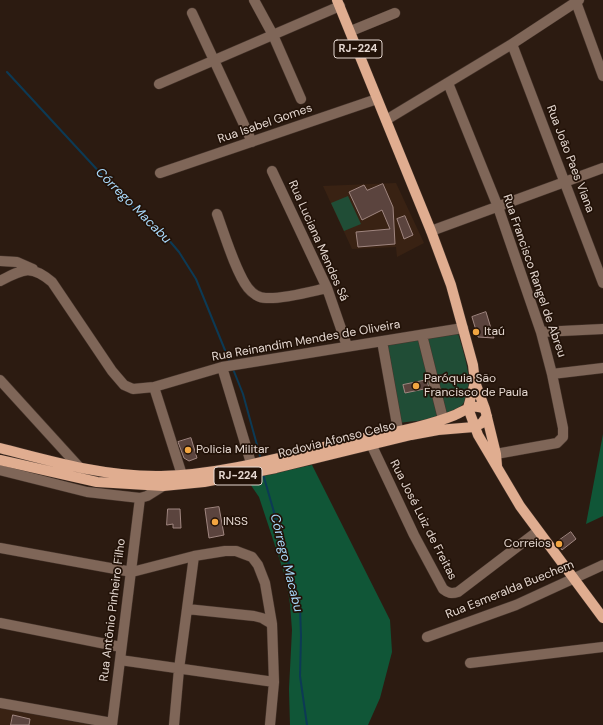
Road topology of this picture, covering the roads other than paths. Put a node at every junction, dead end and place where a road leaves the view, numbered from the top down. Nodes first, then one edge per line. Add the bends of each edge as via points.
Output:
1 (254, 0) edge
2 (578, 1) edge
3 (338, 3) edge
4 (192, 13) dead end
5 (395, 13) dead end
6 (351, 31) junction
7 (273, 35) junction
8 (512, 44) junction
9 (214, 61) junction
10 (603, 76) edge
11 (448, 83) junction
12 (159, 84) dead end
13 (301, 99) dead end
14 (377, 99) junction
15 (386, 120) junction
16 (252, 142) junction
17 (603, 168) edge
18 (272, 171) dead end
19 (160, 173) dead end
20 (566, 183) junction
21 (498, 207) junction
22 (217, 214) dead end
23 (431, 231) junction
24 (0, 261) edge
25 (39, 271) junction
26 (0, 281) edge
27 (603, 283) edge
28 (327, 288) junction
29 (463, 328) junction
30 (603, 329) edge
31 (541, 332) junction
32 (422, 335) junction
33 (382, 341) junction
34 (347, 346) junction
35 (222, 367) junction
36 (603, 368) edge
37 (552, 374) junction
38 (0, 380) edge
39 (475, 382) junction
40 (154, 387) junction
41 (468, 408) junction
42 (486, 412) junction
43 (443, 419) junction
44 (474, 427) junction
45 (398, 430) junction
46 (371, 444) junction
47 (0, 448) edge
48 (496, 454) junction
49 (0, 460) edge
50 (251, 463) junction
51 (497, 466) junction
52 (80, 468) junction
53 (0, 470) edge
54 (182, 475) junction
55 (58, 479) junction
56 (163, 486) junction
57 (140, 498) junction
58 (538, 531) junction
59 (0, 548) edge
60 (194, 556) junction
61 (603, 565) edge
62 (132, 572) junction
63 (575, 579) junction
64 (187, 609) junction
65 (603, 618) edge
66 (0, 623) edge
67 (272, 624) junction
68 (426, 638) dead end
69 (122, 647) junction
70 (603, 647) edge
71 (120, 660) junction
72 (470, 663) dead end
73 (179, 669) junction
74 (274, 682) junction
75 (0, 703) edge
76 (112, 724) edge
77 (174, 725) edge
78 (270, 725) edge

1 - 7 street
2 - 8 street
2 - 10 street
3 - 6 main road, RJ-224
3 - 7 street, RJ-224
4 - 9 street
5 - 6 street
6 - 14 main road, RJ-224
7 - 9 street, RJ-224
7 - 13 street
8 - 11 street
8 - 20 street, Rua João Paes Viana
9 - 12 street, RJ-224
9 - 16 street
11 - 15 street
11 - 21 street, Rua Francisco Rangel de Abreu
14 - 15 main road, RJ-224
14 - 16 street, Rua Isabel Gomes
15 - 23 main road, RJ-224
16 - 19 street, Rua Isabel Gomes
17 - 20 street
18 - 28 street, Rua Luciana Mendes Sá
20 - 21 street
20 - 27 street, Rua João Paes Viana
21 - 23 street
21 - 31 street, Rua Francisco Rangel de Abreu
22 - 28 street via 242,277 248,288 257,296 278,297
23 - 29 main road, RJ-224 via 451,285
24 - 25 street via 17,262
25 - 26 street via 29,269
25 - 40 street, Rua Reinandim Mendes de Oliveira via 52,282 124,385 133,389
28 - 34 street, Rua Luciana Mendes Sá
29 - 32 street, Rua Reinandim Mendes de Oliveira
29 - 39 main road, RJ-224
30 - 31 street
31 - 37 street, Rua Francisco Rangel de Abreu
32 - 33 street, Rua Reinandim Mendes de Oliveira
32 - 43 street
33 - 34 street, Rua Reinandim Mendes de Oliveira
33 - 45 street
34 - 35 street, Rua Reinandim Mendes de Oliveira
35 - 40 street, Rua Reinandim Mendes de Oliveira
35 - 50 street
36 - 37 street
37 - 48 street, Rua Francisco Rangel de Abreu via 563,428 561,441
38 - 52 street
39 - 41 main road
39 - 42 main road
40 - 54 street
41 - 42 main road, Rodovia Afonso Celso via 477,406
41 - 43 main road, Rodovia Afonso Celso / RJ-224
41 - 44 main road
42 - 44 main road via 482,423
42 - 48 main road
43 - 45 main road, Rodovia Afonso Celso / RJ-224
44 - 46 main road, Rodovia Afonso Celso / RJ-224 via 438,430
44 - 51 main road
45 - 50 main road, Rodovia Afonso Celso / RJ-224
46 - 56 main road, Rodovia Afonso Celso / RJ-224 via 276,468 204,482
46 - 58 street, Rua José Luiz de Freitas via 414,535 447,593 458,592
47 - 52 main road, Rodovia Afonso Celso / RJ-224
48 - 51 main road
49 - 55 main road, Rodovia Afonso Celso / RJ-224
50 - 54 main road, Rodovia Afonso Celso / RJ-224
51 - 58 main road
52 - 54 main road, Rodovia Afonso Celso / RJ-224 via 120,474
53 - 55 street
55 - 56 main road, Rodovia Afonso Celso / RJ-224
55 - 57 street via 87,492
56 - 57 street
57 - 62 street, Rua Antônio Pinheiro Filho
58 - 63 main road
59 - 62 street
60 - 62 street
60 - 64 street
60 - 67 street via 236,551 252,557 265,583
61 - 63 street, Rua Esmeralda Buechem
62 - 69 street, Rua Antônio Pinheiro Filho
63 - 65 main road
63 - 68 street, Rua Esmeralda Buechem
64 - 67 street via 254,616
64 - 73 street
66 - 69 street
67 - 74 street
69 - 71 street, Rua Antônio Pinheiro Filho
70 - 72 street
71 - 73 street
71 - 76 street, Rua Antônio Pinheiro Filho
73 - 74 street
73 - 77 street
74 - 78 street
75 - 76 street

